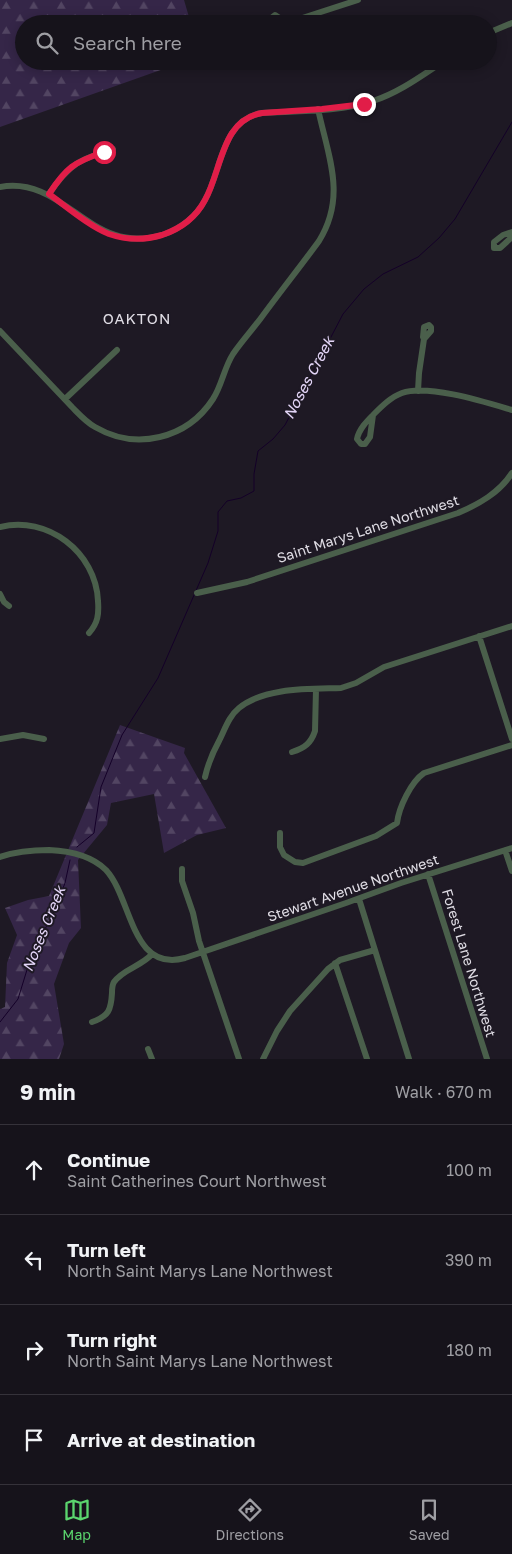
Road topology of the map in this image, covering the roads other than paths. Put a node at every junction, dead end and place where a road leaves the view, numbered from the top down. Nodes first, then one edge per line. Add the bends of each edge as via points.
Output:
1 (358, 0) edge
2 (312, 15) edge
3 (512, 23) edge
4 (497, 29) edge
5 (430, 70) edge
6 (318, 109) junction
7 (113, 149) dead end
8 (0, 187) edge
9 (49, 194) junction
10 (512, 232) edge
11 (512, 237) edge
12 (0, 331) edge
13 (424, 339) dead end
14 (117, 350) dead end
15 (418, 391) junction
16 (65, 400) junction
17 (512, 410) edge
18 (373, 415) dead end
19 (512, 473) edge
20 (0, 527) edge
21 (197, 593) dead end
22 (0, 594) edge
23 (9, 606) dead end
24 (512, 626) edge
25 (89, 633) dead end
26 (479, 636) junction
27 (316, 689) junction
28 (0, 739) edge
29 (44, 739) dead end
30 (512, 740) edge
31 (512, 745) edge
32 (292, 752) dead end
33 (205, 777) dead end
34 (280, 833) dead end
35 (509, 849) edge
36 (0, 857) edge
37 (182, 869) dead end
38 (512, 871) edge
39 (428, 874) junction
40 (359, 899) junction
41 (375, 950) junction
42 (202, 952) junction
43 (152, 954) junction
44 (335, 963) junction
45 (92, 1022) dead end
46 (148, 1049) dead end
47 (152, 1059) edge
48 (240, 1059) edge
49 (263, 1059) edge
50 (367, 1059) edge
51 (409, 1059) edge
52 (487, 1059) edge

1 - 2 street
3 - 4 street
5 - 6 street via 386,96 355,106
6 - 9 street via 262,113 239,123 226,144 202,206 185,223 166,234 139,239 110,234
6 - 16 street via 334,181 330,218 319,241 234,354 219,389 207,407 175,432 139,440 117,436 96,427
7 - 9 street via 71,166
8 - 9 street via 24,186
10 - 11 street via 497,238 494,248 500,248
12 - 16 street
13 - 15 street
14 - 16 street
15 - 17 street via 462,397
15 - 18 street via 394,396
19 - 21 street, Saint Marys Lane Northwest via 498,490 463,511 254,579 219,585
20 - 25 street via 22,525 40,528 58,535 78,552 92,573 97,590 98,618
22 - 23 street
24 - 26 street
26 - 27 street via 384,667 349,686
26 - 30 street
27 - 32 street via 315,731 306,746
27 - 33 street via 287,690 238,708 229,719
28 - 29 street via 27,735
31 - 34 street via 418,777 397,823 376,836 307,862 295,862 284,855 280,847
35 - 38 street
35 - 39 street, Stewart Avenue Northwest
36 - 43 street via 22,851 61,850 94,861 114,881 138,938
37 - 42 street via 182,881
39 - 40 street, Stewart Avenue Northwest
39 - 52 street, Forest Lane Northwest
40 - 41 street
40 - 42 street, Stewart Avenue Northwest
41 - 44 street
41 - 51 street
42 - 43 street, Stewart Avenue Northwest via 175,960
42 - 48 street
43 - 45 street via 117,979 108,1013
44 - 49 street via 290,1011
44 - 50 street
46 - 47 street

